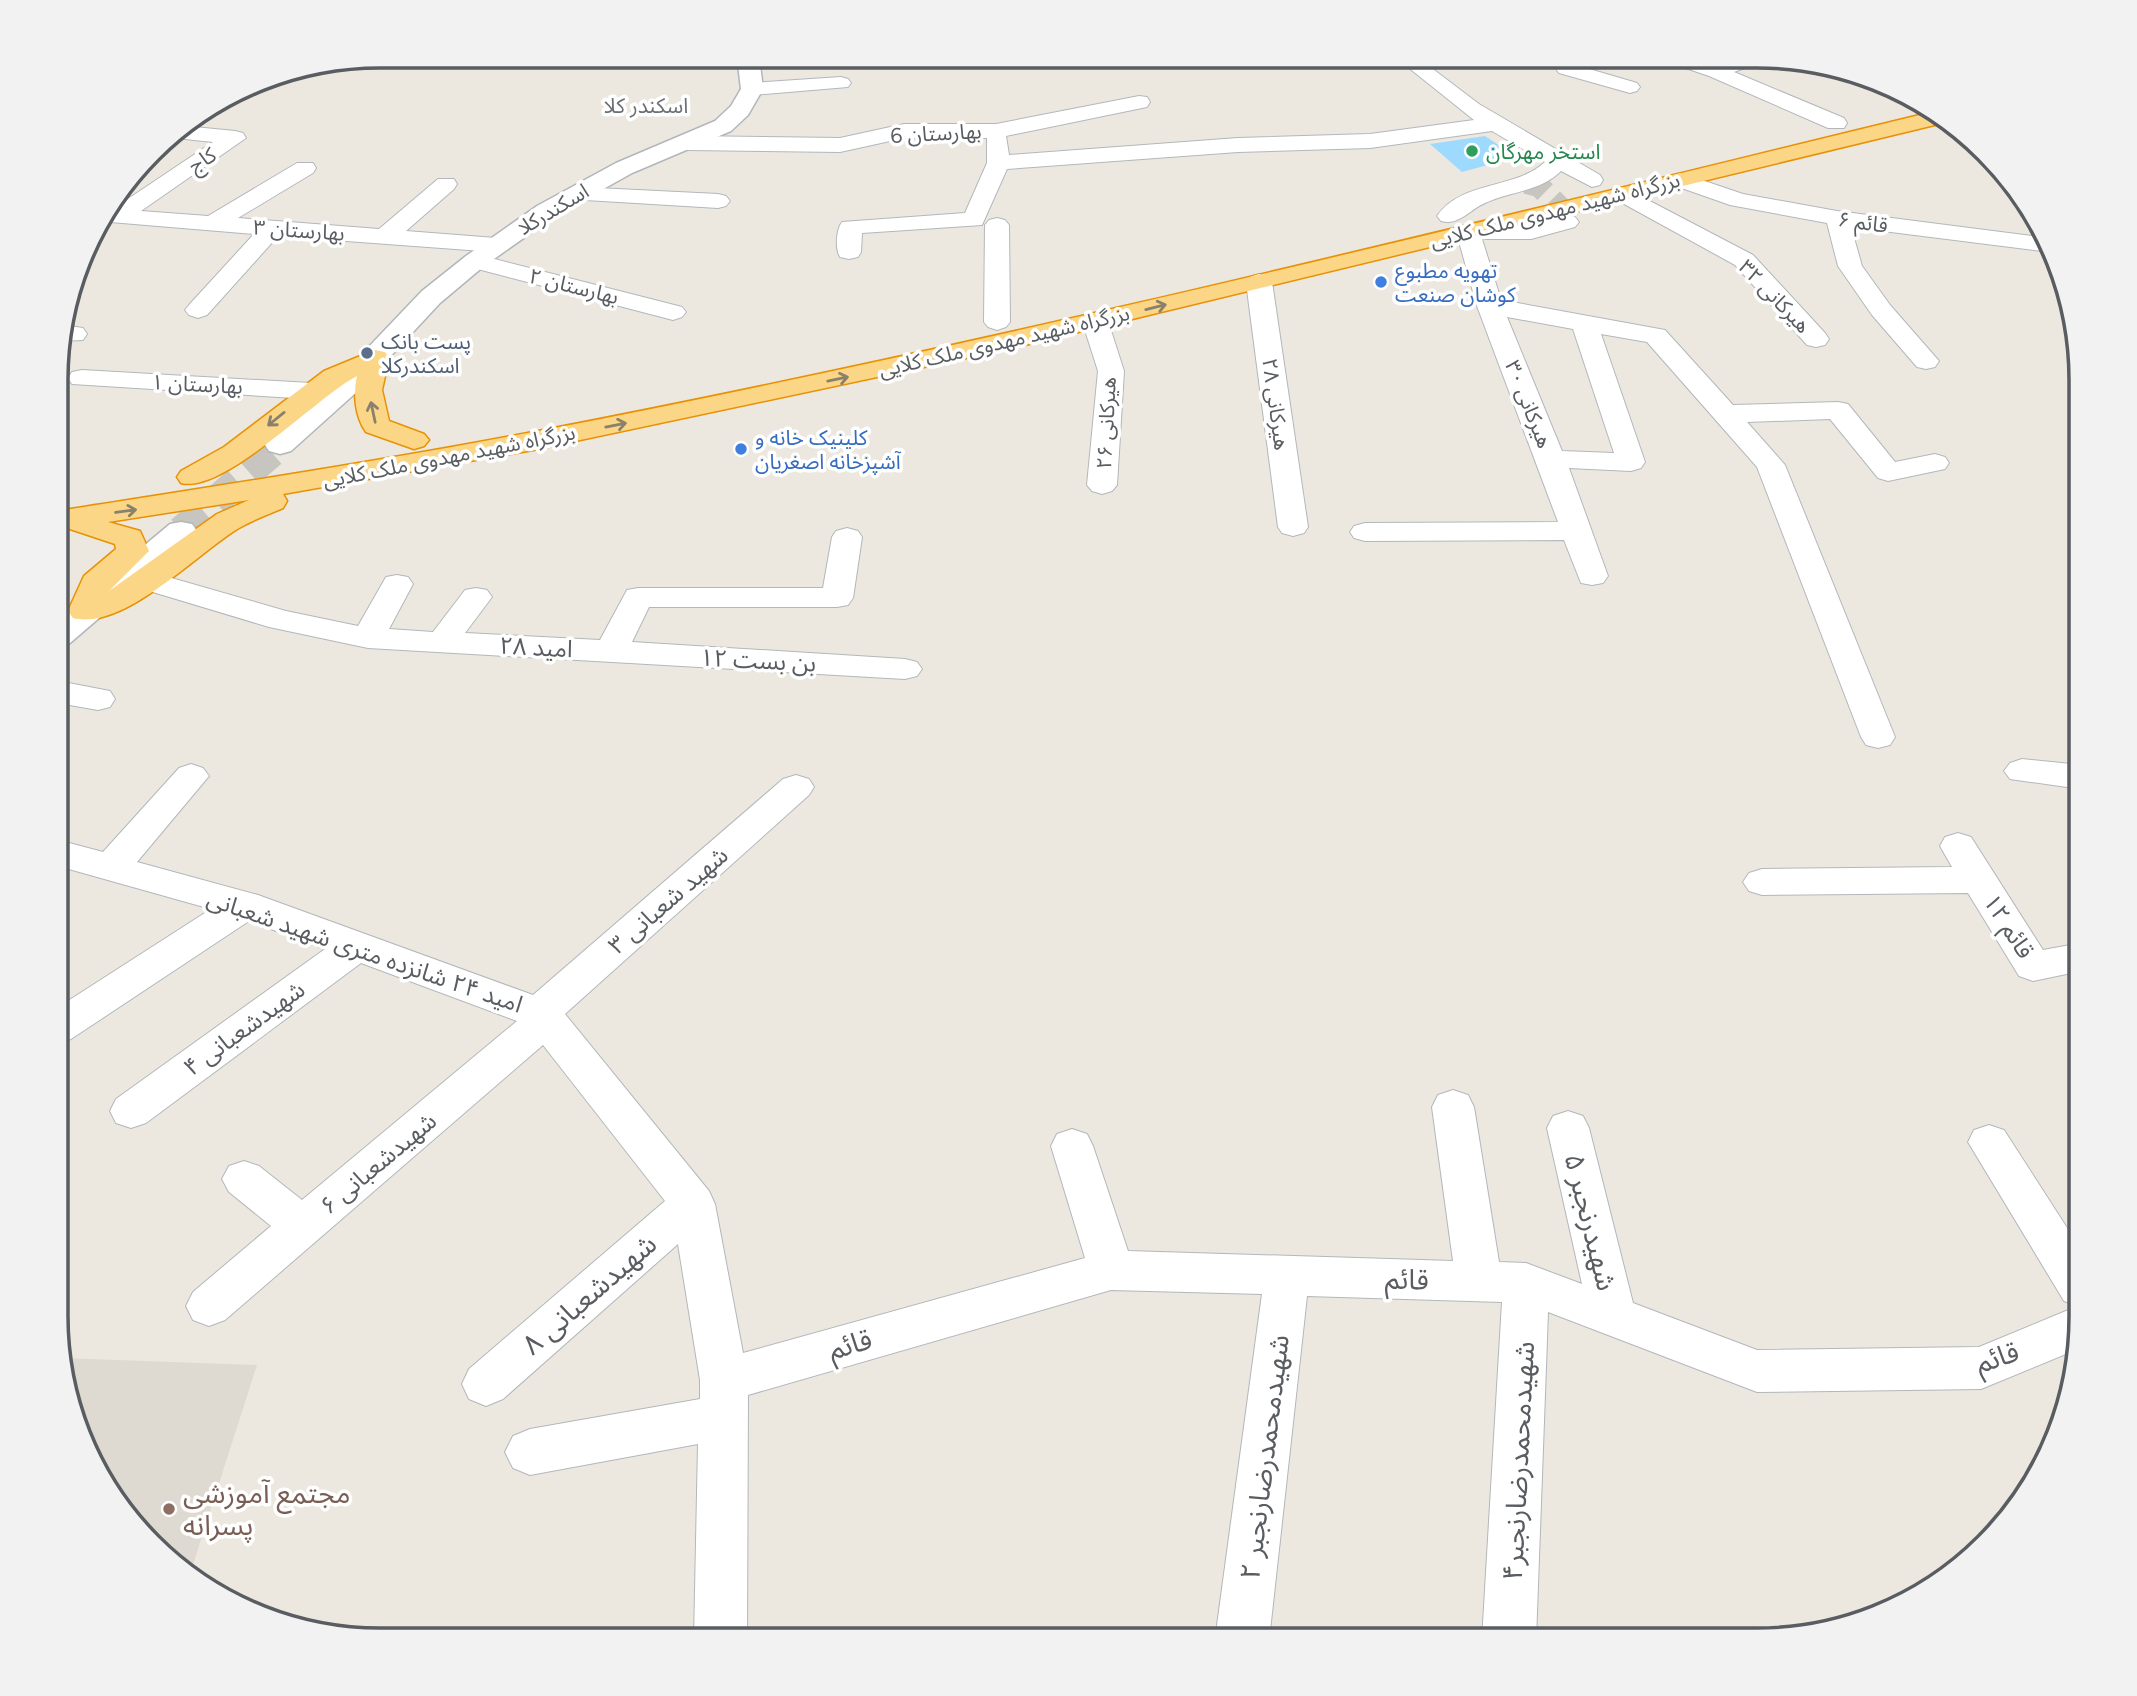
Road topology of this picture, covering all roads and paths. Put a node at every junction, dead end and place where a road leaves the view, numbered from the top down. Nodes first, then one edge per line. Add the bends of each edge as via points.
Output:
1 (749, 68) edge
2 (1419, 68) edge
3 (1567, 68) edge
4 (1704, 68) edge
5 (1727, 68) edge
6 (1716, 72) junction
7 (841, 83) dead end
8 (1630, 87) dead end
9 (752, 89) junction
10 (1139, 102) dead end
11 (1907, 107) edge
12 (1928, 120) edge
13 (1836, 123) junction
14 (1493, 124) junction
15 (996, 131) junction
16 (189, 134) edge
17 (688, 143) junction
18 (1558, 161) junction
19 (998, 163) junction
20 (305, 168) dead end
21 (1592, 180) junction
22 (1681, 180) junction
23 (446, 184) dead end
24 (577, 194) junction
25 (1623, 194) junction
26 (718, 201) dead end
27 (120, 209) edge
28 (116, 215) edge
29 (1837, 218) junction
30 (1567, 222) dead end
31 (211, 223) junction
32 (1459, 223) junction
33 (997, 225) dead end
34 (272, 228) junction
35 (384, 237) junction
36 (2038, 244) edge
37 (496, 246) junction
38 (849, 252) dead end
39 (475, 261) junction
40 (1259, 282) junction
41 (1490, 306) junction
42 (198, 310) dead end
43 (673, 312) dead end
44 (997, 321) junction
45 (1095, 321) junction
46 (1584, 323) junction
47 (1816, 339) dead end
48 (375, 358) junction
49 (1926, 361) dead end
50 (82, 378) dead end
51 (311, 391) junction
52 (1726, 414) junction
53 (414, 440) junction
54 (280, 445) tunnel mouth
55 (1551, 459) junction
56 (1935, 463) dead end
57 (192, 477) junction
58 (319, 481) junction
59 (1102, 485) dead end
60 (68, 510) edge
61 (68, 511) edge
62 (68, 515) edge
63 (1293, 527) dead end
64 (1574, 531) junction
65 (1366, 532) dead end
66 (193, 534) junction
67 (847, 537) dead end
68 (133, 551) junction
69 (1592, 576) dead end
70 (147, 580) junction
71 (397, 584) dead end
72 (476, 597) dead end
73 (85, 611) junction
74 (68, 627) edge
75 (368, 638) junction
76 (442, 642) junction
77 (611, 651) junction
78 (905, 668) dead end
79 (68, 694) edge
80 (98, 699) dead end
81 (1878, 737) dead end
82 (2022, 771) dead end
83 (191, 776) dead end
84 (2069, 776) edge
85 (796, 788) dead end
86 (1958, 846) dead end
87 (68, 856) edge
88 (110, 868) junction
89 (1980, 880) junction
90 (1762, 882) dead end
91 (245, 905) junction
92 (357, 946) junction
93 (2069, 959) edge
94 (543, 1016) junction
95 (68, 1021) edge
96 (1453, 1107) dead end
97 (131, 1111) dead end
98 (1568, 1128) dead end
99 (1989, 1142) dead end
100 (1072, 1146) dead end
101 (244, 1179) dead end
102 (693, 1204) junction
103 (303, 1226) junction
104 (2069, 1269) edge
105 (1111, 1270) junction
106 (1287, 1275) junction
107 (1503, 1282) junction
108 (209, 1306) dead end
109 (1613, 1316) junction
110 (2068, 1331) edge
111 (486, 1384) dead end
112 (724, 1399) junction
113 (530, 1452) dead end
114 (720, 1628) edge
115 (1243, 1628) edge
116 (1509, 1628) edge

1 - 9 street
2 - 14 street
3 - 8 street
4 - 6 street
5 - 6 street
6 - 13 street
7 - 9 street
9 - 17 street, اسکندرکلا via 740,110 723,126
10 - 15 street, بهارستان 6
11 - 13 highway, بزرگراه شهید مهدوی ملک کلایی
12 - 22 highway, بزرگراه شهید مهدوی ملک کلایی
13 - 21 highway, بزرگراه شهید مهدوی ملک کلایی
14 - 18 street
14 - 19 street via 1370,141 1238,145
15 - 17 street, بهارستان 6 via 904,131 841,145
15 - 19 street
16 - 27 street, کاج via 235,138
17 - 24 street, اسکندرکلا via 624,168
18 - 21 street
18 - 32 street via 1541,177 1474,198
19 - 38 street via 974,220 850,228
20 - 31 street
21 - 32 highway, بزرگراه شهید مهدوی ملک کلایی
22 - 25 highway, بزرگراه شهید مهدوی ملک کلایی
22 - 29 street, قائم ۶ via 1738,200
23 - 35 street
24 - 26 street
24 - 37 street, اسکندرکلا
25 - 32 highway, بزرگراه شهید مهدوی ملک کلایی
25 - 47 street, هیرکانی ۳۲ via 1744,260
28 - 31 street, بهارستان ۳
29 - 36 street, قائم ۶
29 - 49 street via 1850,266
30 - 32 street via 1507,234
31 - 34 street, بهارستان ۳
32 - 40 highway, بزرگراه شهید مهدوی ملک کلایی
32 - 41 street, هیرکانی ۳۰
32 - 44 highway, بزرگراه شهید مهدوی ملک کلایی
33 - 44 street
34 - 35 street, بهارستان ۳
34 - 42 street
35 - 37 street, بهارستان ۳
37 - 39 street, اسکندرکلا
39 - 43 street, بهارستان ۲
39 - 48 street, اسکندرکلا via 431,297
45 -> 40 highway, بزرگراه شهید مهدوی ملک کلایی
40 - 63 street, هیرکانی ۲۸
41 - 46 street
41 - 55 street, هیرکانی ۳۰
44 - 53 highway, بزرگراه شهید مهدوی ملک کلایی
58 -> 45 highway, بزرگراه شهید مهدوی ملک کلایی via 659,416
45 - 59 street, هیرکانی ۲۶ via 1111,371
46 - 52 street via 1656,336
46 - 55 street via 1631,462
48 - 51 highway via 346,367
53 -> 48 highway via 376,426 368,390
48 - 54 street, اسکندرکلا
50 - 51 street, بهارستان ۱
51 -> 57 highway via 235,453
52 - 56 street via 1838,410 1888,472
52 - 81 street via 1771,465
53 - 57 highway, بزرگراه شهید مهدوی ملک کلایی
55 - 64 street, هیرکانی ۳۰
57 - 60 highway, بزرگراه شهید مهدوی ملک کلایی
61 -> 58 highway, بزرگراه شهید مهدوی ملک کلایی
58 - 66 highway
62 - 68 highway via 128,538
64 - 65 street
64 - 69 street, هیرکانی ۳۰
66 - 68 highway via 205,524 181,519 163,524
66 - 70 highway
66 - 73 street
67 - 77 street via 837,598 638,597
68 - 73 highway via 96,583
70 - 73 highway via 118,600
70 - 75 street, امید ۲۸ via 280,620
71 - 75 street
72 - 76 street
73 - 74 street
75 - 76 street, امید ۲۸
76 - 77 street, امید ۲۸
77 - 78 street, بن بست ۱۲
79 - 80 street
82 - 84 street
83 - 88 street
85 - 94 street, شهید شعبانی ۳
86 - 89 street, قائم ۱۲
87 - 88 street, امید ۲۴ شانزده متری شهید شعبانی
88 - 91 street, امید ۲۴ شانزده متری شهید شعبانی
89 - 90 street
89 - 93 street, قائم ۱۲ via 2033,966
91 - 92 street, امید ۲۴ شانزده متری شهید شعبانی
91 - 95 street
92 - 94 street, امید ۲۴ شانزده متری شهید شعبانی
92 - 97 street, شهیدشعبانی ۴
94 - 102 street, امید ۲۴ شانزده متری شهید شعبانی
94 - 103 street, شهیدشعبانی ۶
96 - 107 street, شهیدمحمدرضارنجبر۴
98 - 109 street, شهیدرنجبر ۵
99 - 104 street
100 - 105 street
101 - 103 street
102 - 111 street, شهیدشعبانی ۸
102 - 112 street, امید ۲۴ شانزده متری شهید شعبانی
103 - 108 street, شهیدشعبانی ۶
105 - 106 street, قائم
105 - 112 street, قائم
106 - 107 street, قائم
106 - 115 street, شهیدمحمدرضارنجبر ۲
107 - 109 street, قائم
107 - 116 street, شهیدمحمدرضارنجبر۴
109 - 110 street, قائم via 1757,1371 1981,1368
112 - 113 street, قائم
112 - 114 street, امید ۲۴ شانزده متری شهید شعبانی

